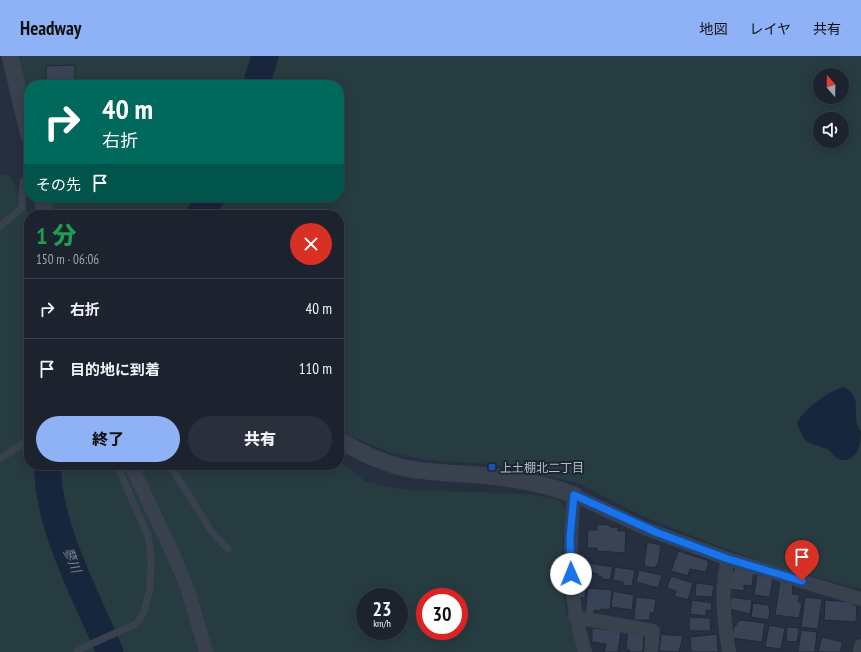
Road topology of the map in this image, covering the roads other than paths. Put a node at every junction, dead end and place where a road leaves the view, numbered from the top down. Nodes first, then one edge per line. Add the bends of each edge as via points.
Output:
1 (10, 56) edge
2 (24, 115) edge
3 (24, 180) edge
4 (0, 226) edge
5 (24, 442) edge
6 (344, 443) edge
7 (0, 459) edge
8 (119, 470) edge
9 (133, 470) edge
10 (173, 470) edge
11 (574, 495) junction
12 (228, 549) dead end
13 (728, 559) junction
14 (861, 599) edge
15 (575, 616) junction
16 (861, 646) edge
17 (77, 652) edge
18 (206, 652) edge
19 (584, 652) edge
20 (651, 652) edge
21 (729, 652) edge
22 (860, 652) edge

1 - 2 street
3 - 4 lane via 22,208
5 - 7 lane
6 - 11 street via 378,460 401,467 532,482
8 - 17 lane via 151,546 150,589 147,603 139,621
9 - 18 street via 188,590
10 - 12 lane via 211,531
11 - 13 street via 644,528
11 - 15 street via 570,563
13 - 14 street
13 - 21 street via 722,596
15 - 19 street
15 - 20 street via 653,631
16 - 22 street

